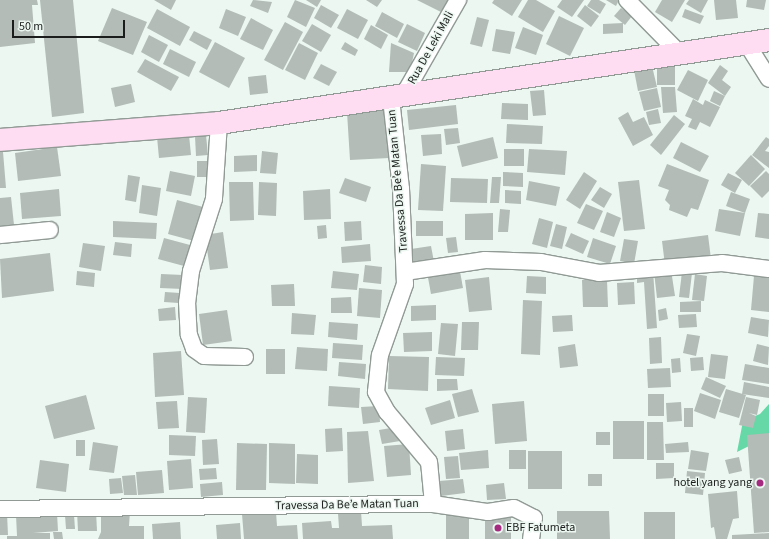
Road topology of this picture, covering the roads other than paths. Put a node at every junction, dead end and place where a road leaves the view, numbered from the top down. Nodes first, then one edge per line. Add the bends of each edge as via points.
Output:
1 (458, 0) edge
2 (627, 0) edge
3 (769, 40) edge
4 (746, 44) junction
5 (680, 54) junction
6 (769, 79) edge
7 (397, 97) junction
8 (219, 123) junction
9 (0, 140) edge
10 (50, 230) dead end
11 (0, 235) edge
12 (769, 269) edge
13 (405, 272) junction
14 (245, 357) dead end
15 (433, 504) junction
16 (0, 509) edge
17 (531, 539) edge

1 - 7 street, Rua De Leki Mali
2 - 5 street
3 - 4 main road
4 - 5 main road
4 - 6 street
5 - 7 main road
7 - 8 main road
7 - 13 street, Travessa Da Be’e Matan Tuan
8 - 9 main road
8 - 14 street via 214,199 191,271 187,302 189,335 194,349 204,356
10 - 11 street
12 - 13 street via 722,263 599,273 541,262 485,260
13 - 15 street, Travessa Da Be’e Matan Tuan via 405,284 380,355 376,392 387,412 429,462
15 - 16 street, Travessa Da Be’e Matan Tuan
15 - 17 street via 488,512 514,508 534,518

